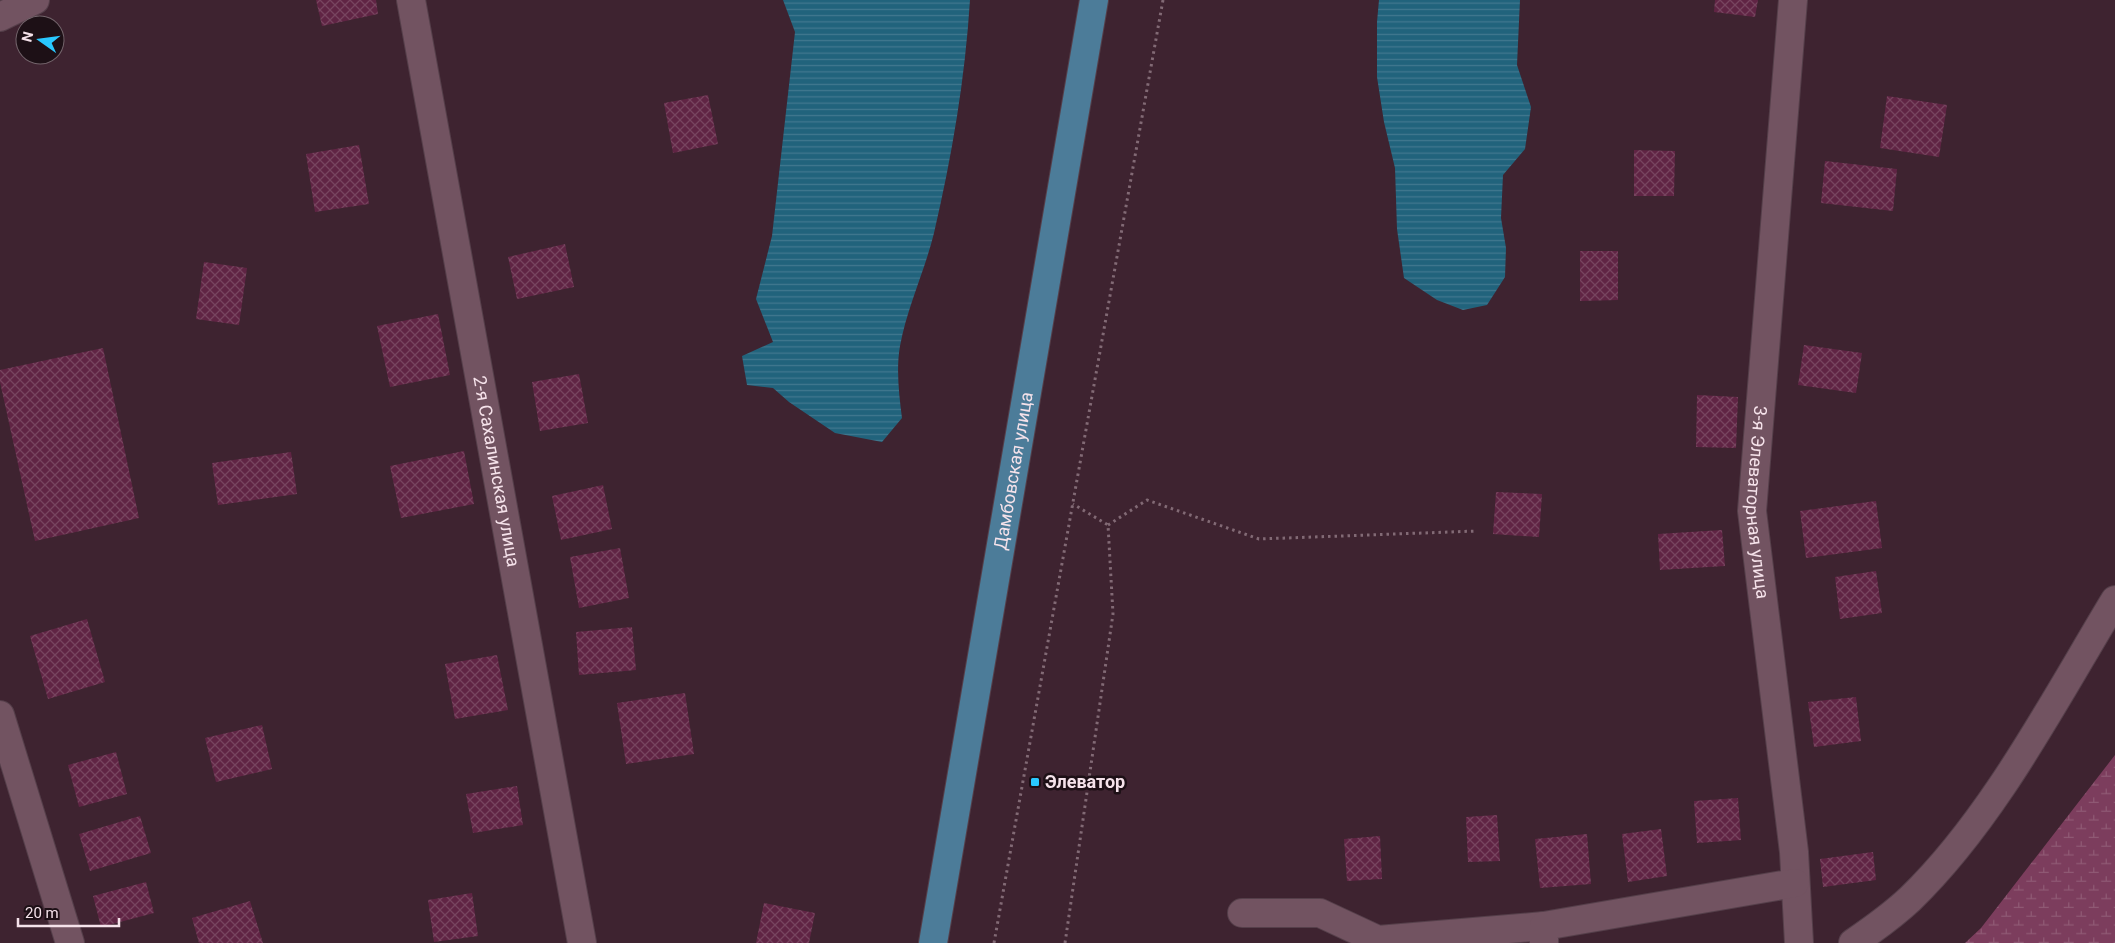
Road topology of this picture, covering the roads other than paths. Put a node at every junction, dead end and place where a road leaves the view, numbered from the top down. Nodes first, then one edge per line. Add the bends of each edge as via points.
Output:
1 (35, 0) edge
2 (411, 0) edge
3 (1094, 0) edge
4 (1794, 0) edge
5 (0, 17) edge
6 (2115, 600) edge
7 (0, 715) edge
8 (1795, 883) junction
9 (1242, 913) dead end
10 (1544, 935) edge
11 (70, 943) edge
12 (582, 943) edge
13 (933, 943) edge
14 (1799, 943) edge
15 (1853, 943) edge

1 - 5 street
2 - 12 street, 2-я Сахалинская улица
3 - 13 main road, Дамбовская улица
4 - 8 street, 3-я Элеваторная улица via 1752,511 1794,852
6 - 15 street via 2008,777 1958,845 1909,900
7 - 11 street
8 - 10 street
8 - 14 street, 3-я Элеваторная улица
9 - 10 street via 1320,912 1378,940

